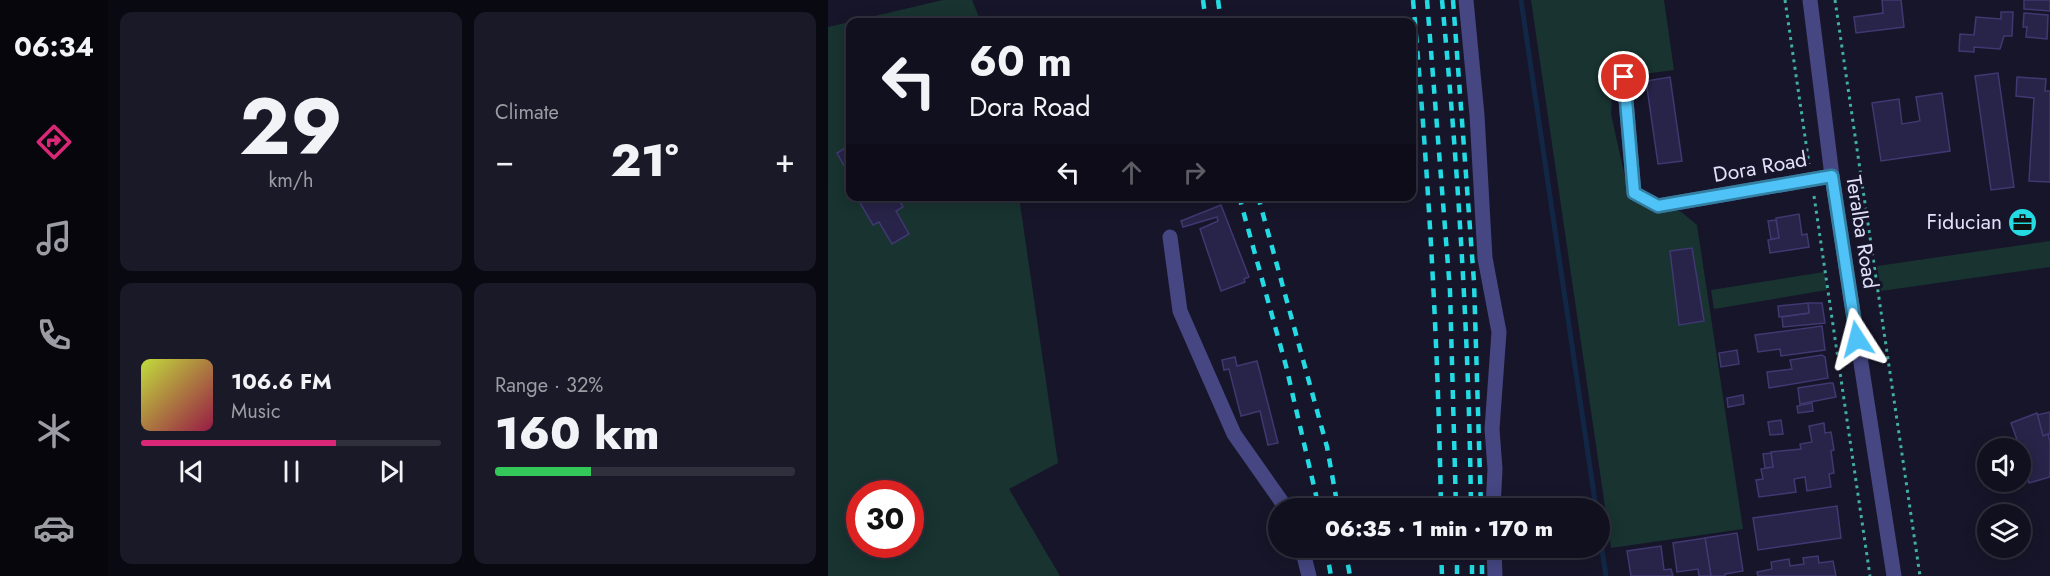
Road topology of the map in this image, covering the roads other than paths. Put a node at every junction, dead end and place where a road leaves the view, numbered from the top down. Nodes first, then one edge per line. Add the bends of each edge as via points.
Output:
1 (1466, 0) edge
2 (1809, 0) edge
3 (1624, 77) dead end
4 (1832, 176) junction
5 (1170, 237) dead end
6 (1279, 498) edge
7 (1494, 498) edge
8 (1304, 558) edge
9 (1494, 558) edge
10 (1309, 576) edge
11 (1495, 576) edge
12 (1894, 576) edge

1 - 7 street via 1478,115 1485,258 1499,333 1492,411
2 - 4 street, Teralba Road
3 - 4 street, Dora Road via 1634,193 1658,206
4 - 12 street, Teralba Road
5 - 6 street via 1180,311 1234,434
8 - 10 street
9 - 11 street

